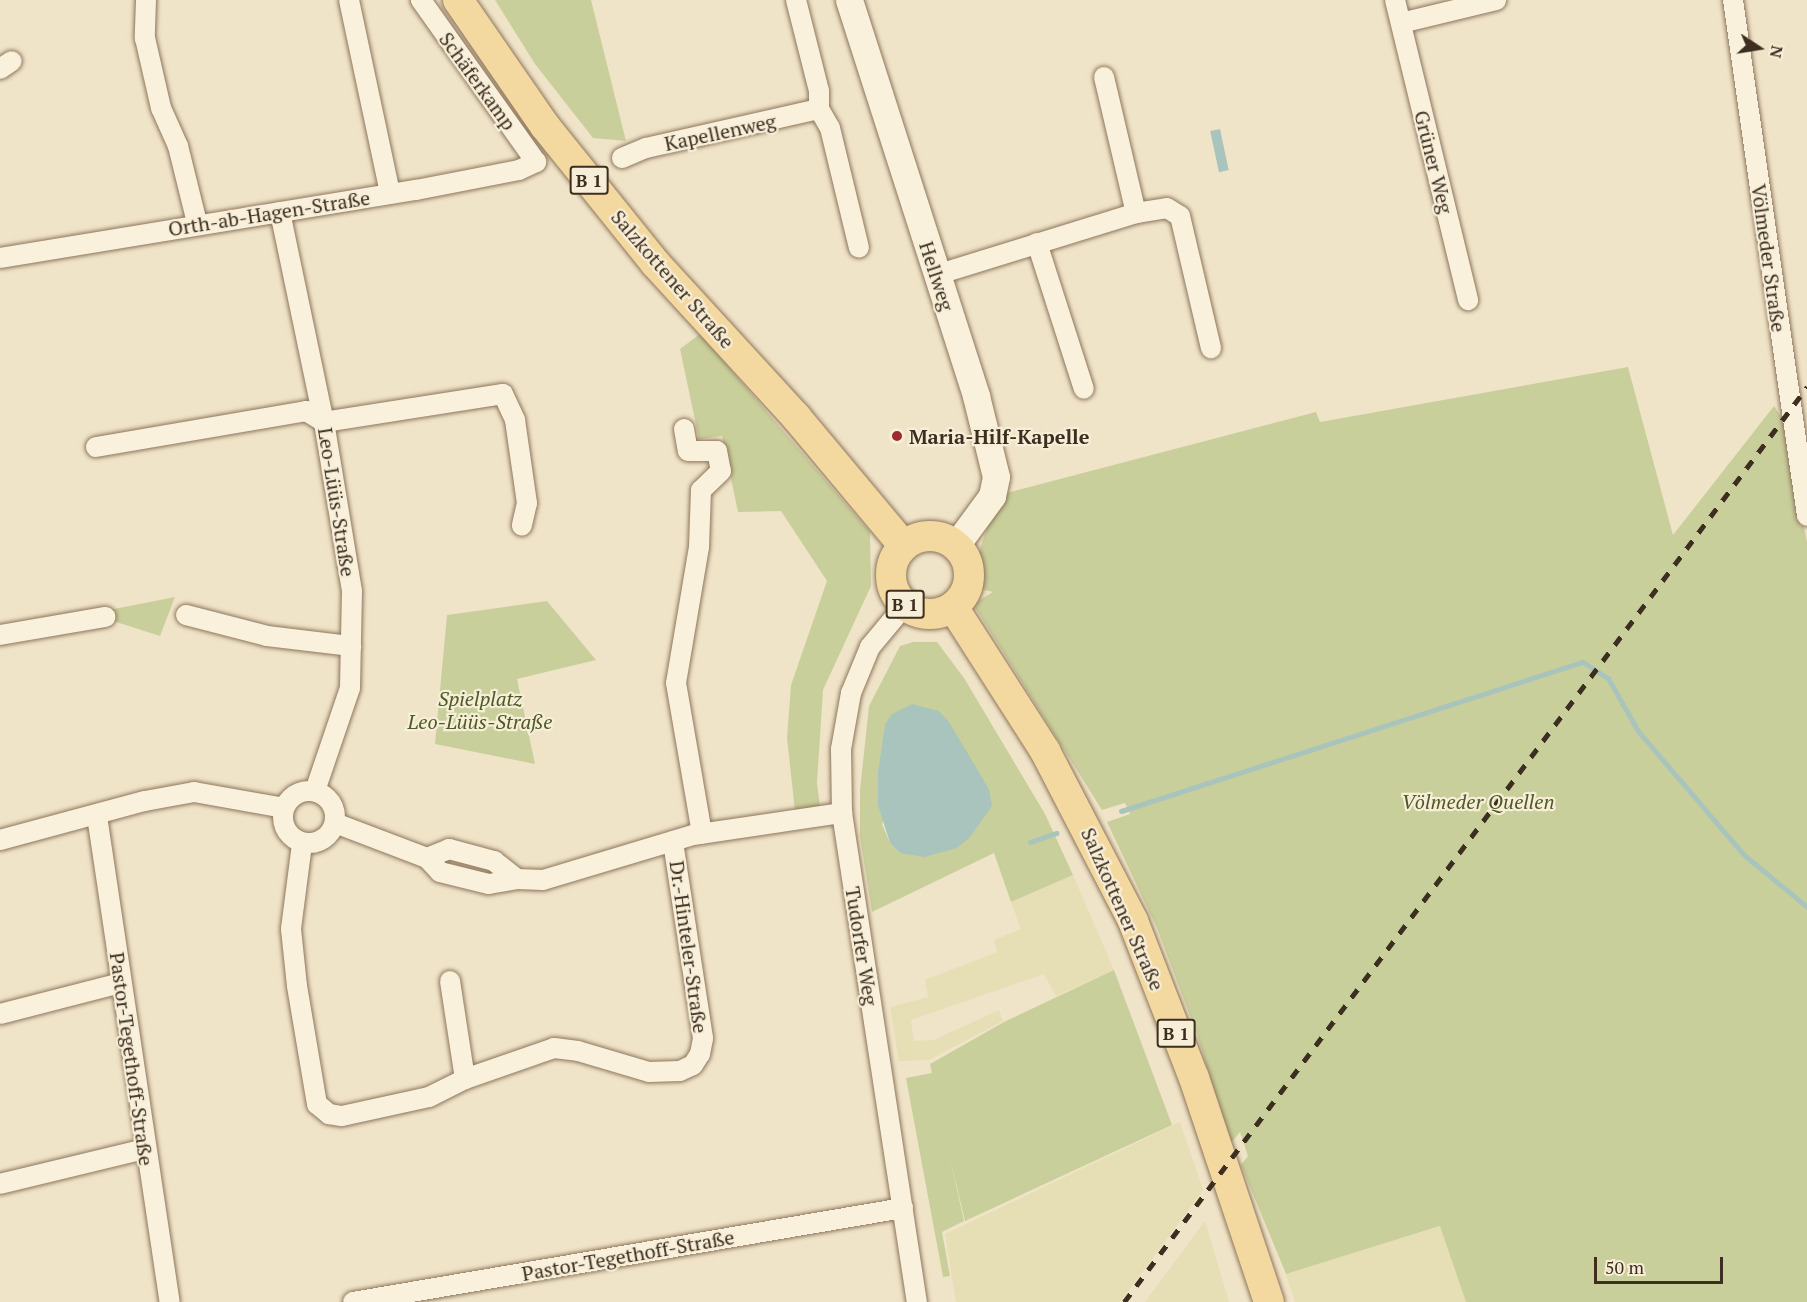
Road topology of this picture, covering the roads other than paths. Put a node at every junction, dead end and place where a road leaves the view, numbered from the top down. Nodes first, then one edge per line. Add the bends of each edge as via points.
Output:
1 (146, 0) edge
2 (349, 0) edge
3 (421, 0) edge
4 (458, 0) edge
5 (796, 0) edge
6 (849, 0) edge
7 (1395, 0) edge
8 (1496, 0) edge
9 (1733, 0) edge
10 (1401, 23) junction
11 (1104, 77) dead end
12 (819, 109) junction
13 (622, 158) dead end
14 (536, 162) joint
15 (390, 193) junction
16 (280, 212) junction
17 (1136, 213) junction
18 (197, 223) junction
19 (1037, 243) junction
20 (859, 248) dead end
21 (0, 258) edge
22 (936, 276) junction
23 (1468, 300) dead end
24 (1211, 348) dead end
25 (1084, 389) dead end
26 (324, 422) junction
27 (684, 429) dead end
28 (96, 447) dead end
29 (1807, 516) edge
30 (522, 525) dead end
31 (956, 545) junction
32 (904, 546) junction
33 (905, 605) junction
34 (953, 607) junction
35 (186, 615) dead end
36 (105, 617) dead end
37 (0, 635) edge
38 (351, 646) junction
39 (315, 791) junction
40 (284, 808) junction
41 (842, 813) junction
42 (97, 816) junction
43 (335, 823) junction
44 (702, 834) junction
45 (0, 840) edge
46 (673, 841) junction
47 (302, 844) junction
48 (450, 981) dead end
49 (121, 983) junction
50 (0, 1014) edge
51 (465, 1079) junction
52 (145, 1149) junction
53 (0, 1184) edge
54 (903, 1208) junction
55 (170, 1302) edge
56 (353, 1302) edge
57 (917, 1302) edge
58 (1269, 1302) edge

1 - 18 street via 145,38
2 - 15 street
3 - 14 street, Schäferkamp
4 - 32 main road, Salzkottener Straße / B 1 via 545,126 655,263 796,417
5 - 12 street via 819,91
6 - 22 main road, Hellweg
7 - 10 street, Grüner Weg
8 - 10 street
9 - 29 street, Völmeder Straße
10 - 23 street, Grüner Weg
11 - 17 street
12 - 13 street, Kapellenweg via 646,148
12 - 20 street via 830,128
14 - 15 street, Orth-ab-Hagen-Straße via 519,170
15 - 16 street, Orth-ab-Hagen-Straße
16 - 18 street, Orth-ab-Hagen-Straße
16 - 26 street, Leo-Lüüs-Straße
17 - 19 street
17 - 24 street via 1167,208 1180,216
18 - 21 street, Orth-ab-Hagen-Straße
19 - 22 street
19 - 25 street
22 - 31 main road, Hellweg via 976,396 996,477 992,496
26 - 28 street via 306,411
26 - 30 street via 503,394 514,420 527,503
26 - 38 street, Leo-Lüüs-Straße via 352,591
27 - 44 street via 688,451 717,451 720,471 701,490 699,547 676,683
31 - 32 main road via 936,536 917,538
31 - 34 main road, B 1 via 964,554 969,578 966,591
32 - 33 main road, B 1 via 893,564 891,577
33 - 34 main road, B 1 via 934,614
33 - 41 street, Tudorfer Weg via 870,647 851,693 841,750
34 - 58 main road, Salzkottener Straße / B 1 via 1045,751 1128,912 1194,1078
35 - 38 street via 267,636
36 - 37 street
38 - 39 street, Leo-Lüüs-Straße via 350,688
39 - 40 street via 301,791
39 - 43 street via 334,806
40 - 42 street via 194,792 145,801
40 - 47 street via 283,823
41 - 44 street
41 - 54 street, Tudorfer Weg
42 - 45 street
42 - 49 street, Pastor-Tegethoff-Straße
43 - 46 street via 427,858 440,872 489,884 543,880
43 - 47 street via 330,834 314,843
44 - 46 street
46 - 51 street, Dr.-Hinteler-Straße via 703,1038 693,1065 680,1071 649,1072 554,1048
47 - 51 street, Dr.-Hinteler-Straße via 291,929 317,1104 329,1114 357,1114 429,1097
48 - 51 street
49 - 50 street
49 - 52 street, Pastor-Tegethoff-Straße
52 - 53 street
52 - 55 street, Pastor-Tegethoff-Straße
54 - 56 street, Pastor-Tegethoff-Straße
54 - 57 street, Tudorfer Weg

